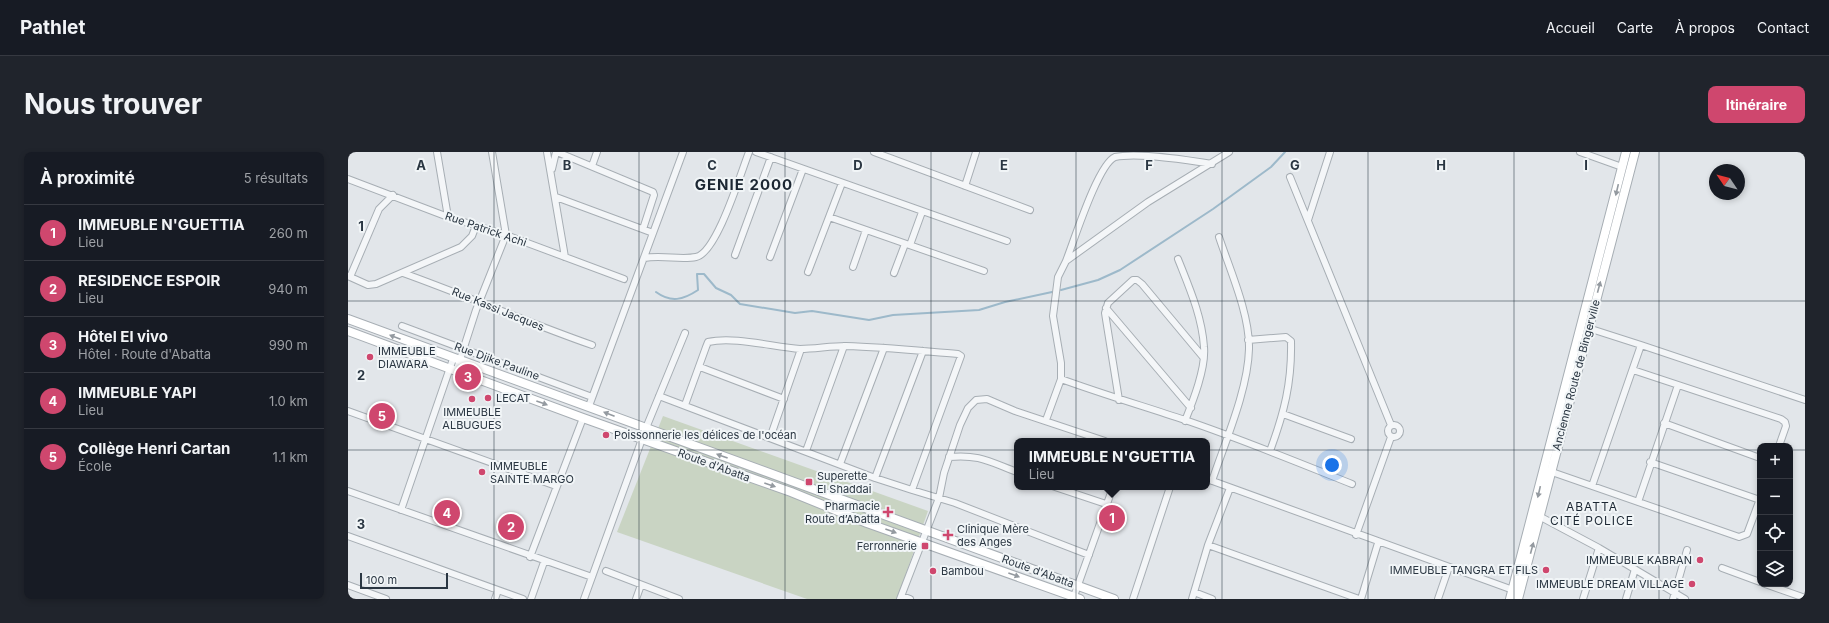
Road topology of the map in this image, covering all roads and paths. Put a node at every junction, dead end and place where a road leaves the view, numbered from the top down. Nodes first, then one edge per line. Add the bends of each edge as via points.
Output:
1 (437, 152) edge
2 (492, 152) edge
3 (547, 152) edge
4 (556, 152) edge
5 (598, 152) edge
6 (683, 152) edge
7 (749, 152) edge
8 (756, 152) edge
9 (874, 152) edge
10 (976, 152) edge
11 (1229, 152) edge
12 (1330, 152) edge
13 (1580, 152) edge
14 (1626, 152) edge
15 (1635, 152) edge
16 (771, 157) junction
17 (1212, 164) junction
18 (592, 166) junction
19 (1622, 167) junction
20 (803, 168) junction
21 (551, 173) junction
22 (1290, 177) dead end
23 (348, 179) edge
24 (842, 183) junction
25 (965, 186) junction
26 (393, 195) junction
27 (556, 197) junction
28 (1030, 210) dead end
29 (922, 212) junction
30 (448, 217) junction
31 (829, 217) junction
32 (1308, 220) junction
33 (476, 226) junction
34 (643, 229) junction
35 (866, 230) junction
36 (653, 233) junction
37 (506, 235) junction
38 (1219, 237) dead end
39 (1007, 241) dead end
40 (907, 244) junction
41 (735, 255) dead end
42 (565, 257) junction
43 (644, 258) junction
44 (770, 258) dead end
45 (1178, 258) dead end
46 (1066, 261) junction
47 (853, 267) dead end
48 (984, 271) dead end
49 (808, 272) dead end
50 (403, 273) junction
51 (894, 273) dead end
52 (349, 277) edge
53 (624, 279) dead end
54 (480, 301) junction
55 (1106, 308) junction
56 (348, 320) edge
57 (402, 326) dead end
58 (1588, 328) junction
59 (348, 331) edge
60 (685, 334) dead end
61 (1248, 340) junction
62 (592, 345) dead end
63 (1641, 345) junction
64 (844, 346) junction
65 (884, 348) junction
66 (464, 349) junction
67 (801, 349) junction
68 (923, 351) junction
69 (1203, 357) junction
70 (457, 360) junction
71 (700, 367) junction
72 (1633, 370) junction
73 (453, 371) junction
74 (1061, 379) junction
75 (1678, 385) junction
76 (592, 396) junction
77 (659, 396) junction
78 (784, 399) junction
79 (1119, 400) junction
80 (1805, 400) edge
81 (685, 405) junction
82 (589, 406) junction
83 (1191, 408) junction
84 (348, 411) edge
85 (1283, 414) junction
86 (583, 418) junction
87 (1046, 420) junction
88 (1186, 421) junction
89 (1664, 423) junction
90 (1391, 426) junction
91 (646, 428) junction
92 (1227, 436) junction
93 (1391, 437) junction
94 (770, 438) junction
95 (1097, 438) edge
96 (642, 439) junction
97 (1351, 439) dead end
98 (426, 440) junction
99 (1780, 443) edge
100 (806, 451) junction
101 (1270, 451) junction
102 (949, 457) junction
103 (1757, 457) edge
104 (1650, 462) junction
105 (840, 464) junction
106 (1548, 470) junction
107 (1014, 471) edge
108 (875, 478) junction
109 (1210, 478) edge
110 (1210, 480) edge
111 (1352, 484) dead end
112 (556, 486) junction
113 (1592, 486) junction
114 (1230, 488) junction
115 (912, 490) junction
116 (1064, 490) edge
117 (1112, 490) edge
118 (1169, 490) edge
119 (348, 491) edge
120 (939, 498) junction
121 (1757, 498) edge
122 (1638, 502) junction
123 (1106, 504) junction
124 (1757, 507) edge
125 (401, 510) junction
126 (1537, 515) junction
127 (927, 531) junction
128 (1356, 535) junction
129 (348, 536) edge
130 (923, 543) junction
131 (1378, 543) junction
132 (1208, 545) junction
133 (1599, 548) junction
134 (1688, 550) dead end
135 (1089, 555) junction
136 (530, 557) junction
137 (544, 562) junction
138 (1449, 567) junction
139 (1722, 568) dead end
140 (1634, 570) junction
141 (606, 571) dead end
142 (592, 577) junction
143 (1757, 581) edge
144 (348, 585) edge
145 (641, 585) junction
146 (1078, 586) junction
147 (1774, 587) edge
148 (498, 590) junction
149 (1513, 590) junction
150 (1194, 592) junction
151 (1674, 596) edge
152 (901, 598) edge
153 (1076, 598) edge
154 (1805, 598) edge
155 (386, 599) edge
156 (494, 599) edge
157 (523, 599) edge
158 (532, 599) edge
159 (584, 599) edge
160 (636, 599) edge
161 (679, 599) edge
162 (910, 599) edge
163 (1114, 599) edge
164 (1133, 599) edge
165 (1192, 599) edge
166 (1212, 599) edge
167 (1360, 599) edge
168 (1438, 599) edge
169 (1510, 599) edge
170 (1518, 599) edge
171 (1583, 599) edge
172 (1626, 599) edge
173 (1685, 599) edge

1 - 30 street
2 - 37 street
3 - 21 street
4 - 18 street
4 - 21 street
5 - 18 street
6 - 36 street
7 - 43 street via 724,220 704,254 697,257
8 - 16 street
9 - 25 street
10 - 25 street
11 - 17 street
12 - 32 street
13 - 19 street
14 - 19 street, Ancienne Route de Bingerville
58 -> 15 street, Ancienne Route de Bingerville
16 - 20 street
16 - 41 street
17 - 46 street via 1148,202
17 - 46 street via 1166,156 1132,154 1114,157 1102,169
18 - 34 street via 654,192
19 -> 106 street, Ancienne Route de Bingerville
20 - 24 street
20 - 44 street
21 - 27 street
22 - 32 street
23 - 26 street, Rue Patrick Achi
24 - 29 street
24 - 31 street
25 - 28 street
26 - 30 street, Rue Patrick Achi
26 - 52 street via 379,209
27 - 34 street
27 - 42 street
29 - 39 street
29 - 40 street
30 - 33 street, Rue Patrick Achi
31 - 35 street
31 - 49 street
32 - 90 street
33 - 37 street, Rue Patrick Achi
33 - 50 street via 472,236 461,247
34 - 36 street
35 - 40 street
35 - 47 street
36 - 43 street
37 - 42 street, Rue Patrick Achi
37 - 54 street
38 - 61 street via 1240,300
40 - 48 street
40 - 51 street
42 - 53 street, Rue Patrick Achi
43 - 76 street
45 - 69 street via 1200,317 1205,348
46 - 74 street via 1058,278 1053,316 1061,363
50 - 52 street via 372,285
50 - 54 street, Rue Kassi Jacques
54 - 62 street, Rue Kassi Jacques
54 - 66 street
55 - 69 street via 1113,298 1133,280 1137,280
55 - 79 street via 1105,319
55 - 83 street
70 -> 56 street, Route d'Abatta
57 - 66 street, Rue Djike Pauline
58 - 63 street
58 - 106 street, Ancienne Route de Bingerville
59 - 73 street, Route d'Abatta
60 - 77 street
61 - 85 street via 1286,337 1291,341 1292,366
61 - 92 street via 1246,380
63 - 72 street
63 - 80 street
64 - 65 street
64 - 67 street
64 - 100 street
65 - 68 street
65 - 105 street
66 - 70 street
66 - 76 street, Rue Djike Pauline
67 - 71 street via 713,341 708,342
67 - 78 street
68 - 108 street
68 - 115 street via 958,354 961,358
69 - 83 street
70 - 73 street
70 - 82 street, Route d'Abatta
71 - 78 street
71 - 81 street
72 - 75 street
72 - 113 street
73 -> 86 street, Route d'Abatta
73 - 98 street
74 - 79 street
74 - 87 street
75 - 89 street
75 - 99 street via 1784,421 1786,426
76 - 82 street
77 - 81 street
77 - 91 street
78 - 94 street
79 - 88 street
81 - 94 street
91 -> 82 street, Route d'Abatta
83 - 88 street
84 - 98 street
85 - 97 street
85 - 101 street
86 - 96 street, Route d'Abatta
86 - 112 street
87 - 95 street
87 - 102 street via 987,399 976,400 968,408
88 - 92 street
89 - 103 street
89 - 104 street
90 - 93 street via 1387,430
90 - 93 street via 1397,426 1400,431 1397,436
91 - 96 street
127 -> 91 street, Route d'Abatta
92 - 101 street
92 - 109 street
93 - 128 street
94 - 100 street
96 -> 130 street, Route d'Abatta via 791,492
96 - 142 street
98 - 112 street
98 - 125 street
100 - 105 street
101 - 111 street
102 - 107 street via 979,457
102 - 120 street
104 - 121 street
104 - 122 street
105 - 108 street
106 - 113 street
106 - 126 street, Ancienne Route de Bingerville
108 - 115 street
110 - 114 street
112 - 136 street
113 - 122 street
114 - 128 street
114 - 132 street
115 - 120 street
116 - 123 street
117 - 123 street
118 - 164 street
119 - 125 street
120 - 127 street
120 - 135 street
122 - 124 street via 1742,537 1748,532
123 - 135 street
125 - 136 street
126 - 133 street
126 - 149 street, Ancienne Route de Bingerville
170 -> 126 street, Ancienne Route de Bingerville
127 - 130 street
127 - 146 street, Route d'Abatta
128 - 131 street
129 - 148 street
130 - 152 street
130 -> 153 street, Route d'Abatta
131 - 138 street
131 - 167 street
132 - 150 street
132 - 167 street
133 - 140 street
133 - 171 street
134 - 151 street
135 - 146 street
136 - 137 street
137 - 142 street
137 - 158 street
138 - 149 street
138 - 168 street
139 - 143 street
140 - 151 street
140 - 172 street
141 - 145 street
142 - 159 street
144 - 155 street
145 - 160 street
145 - 161 street
146 - 153 street
146 - 163 street, Route d'Abatta
147 - 154 street
148 - 156 street
148 - 157 street
149 - 169 street, Ancienne Route de Bingerville
150 - 165 street
150 - 166 street
151 - 173 street
152 - 162 street

